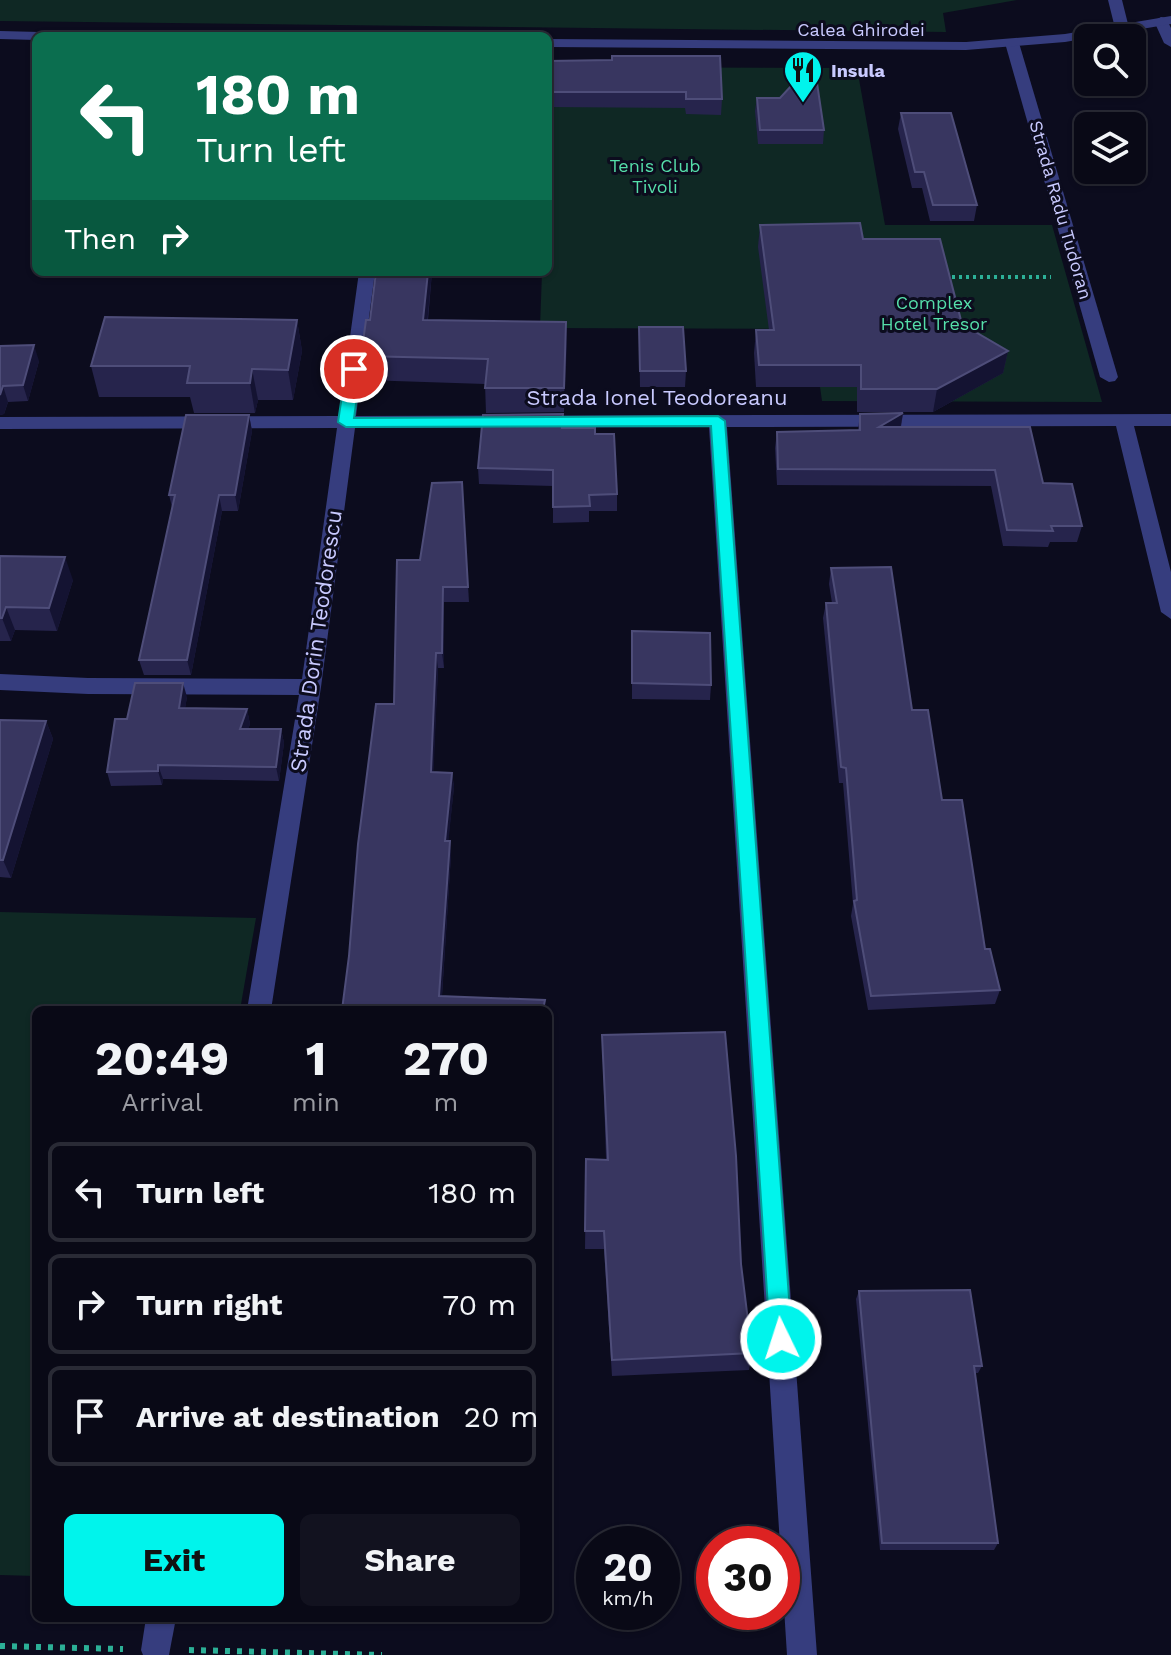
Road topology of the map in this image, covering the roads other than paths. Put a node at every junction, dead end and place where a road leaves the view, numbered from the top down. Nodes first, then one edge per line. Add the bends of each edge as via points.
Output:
1 (1115, 0) edge
2 (1166, 20) edge
3 (1121, 24) edge
4 (1144, 24) edge
5 (0, 35) edge
6 (1074, 35) edge
7 (32, 36) edge
8 (552, 43) edge
9 (1012, 43) junction
10 (1171, 43) edge
11 (366, 276) edge
12 (1109, 377) dead end
13 (1124, 420) junction
14 (1171, 420) edge
15 (718, 421) junction
16 (346, 422) junction
17 (0, 423) edge
18 (1171, 612) edge
19 (0, 682) edge
20 (311, 687) junction
21 (260, 1006) edge
22 (160, 1622) edge
23 (156, 1650) dead end
24 (802, 1655) edge

1 - 3 street
2 - 4 street, Calea Ghirodei
2 - 10 street
5 - 7 street
6 - 9 street, Calea Ghirodei
8 - 9 street, Calea Ghirodei via 895,48
9 - 12 street, Strada Radu Tudoran
11 - 16 street, Strada Dorin Teodorescu
13 - 14 street, Strada Ionel Teodoreanu
13 - 15 street, Strada Ionel Teodoreanu
13 - 18 street
15 - 16 street, Strada Ionel Teodoreanu
15 - 24 street
16 - 17 street, Strada Ionel Teodoreanu
16 - 20 street, Strada Dorin Teodorescu
19 - 20 street
20 - 21 street, Strada Dorin Teodorescu
22 - 23 street

